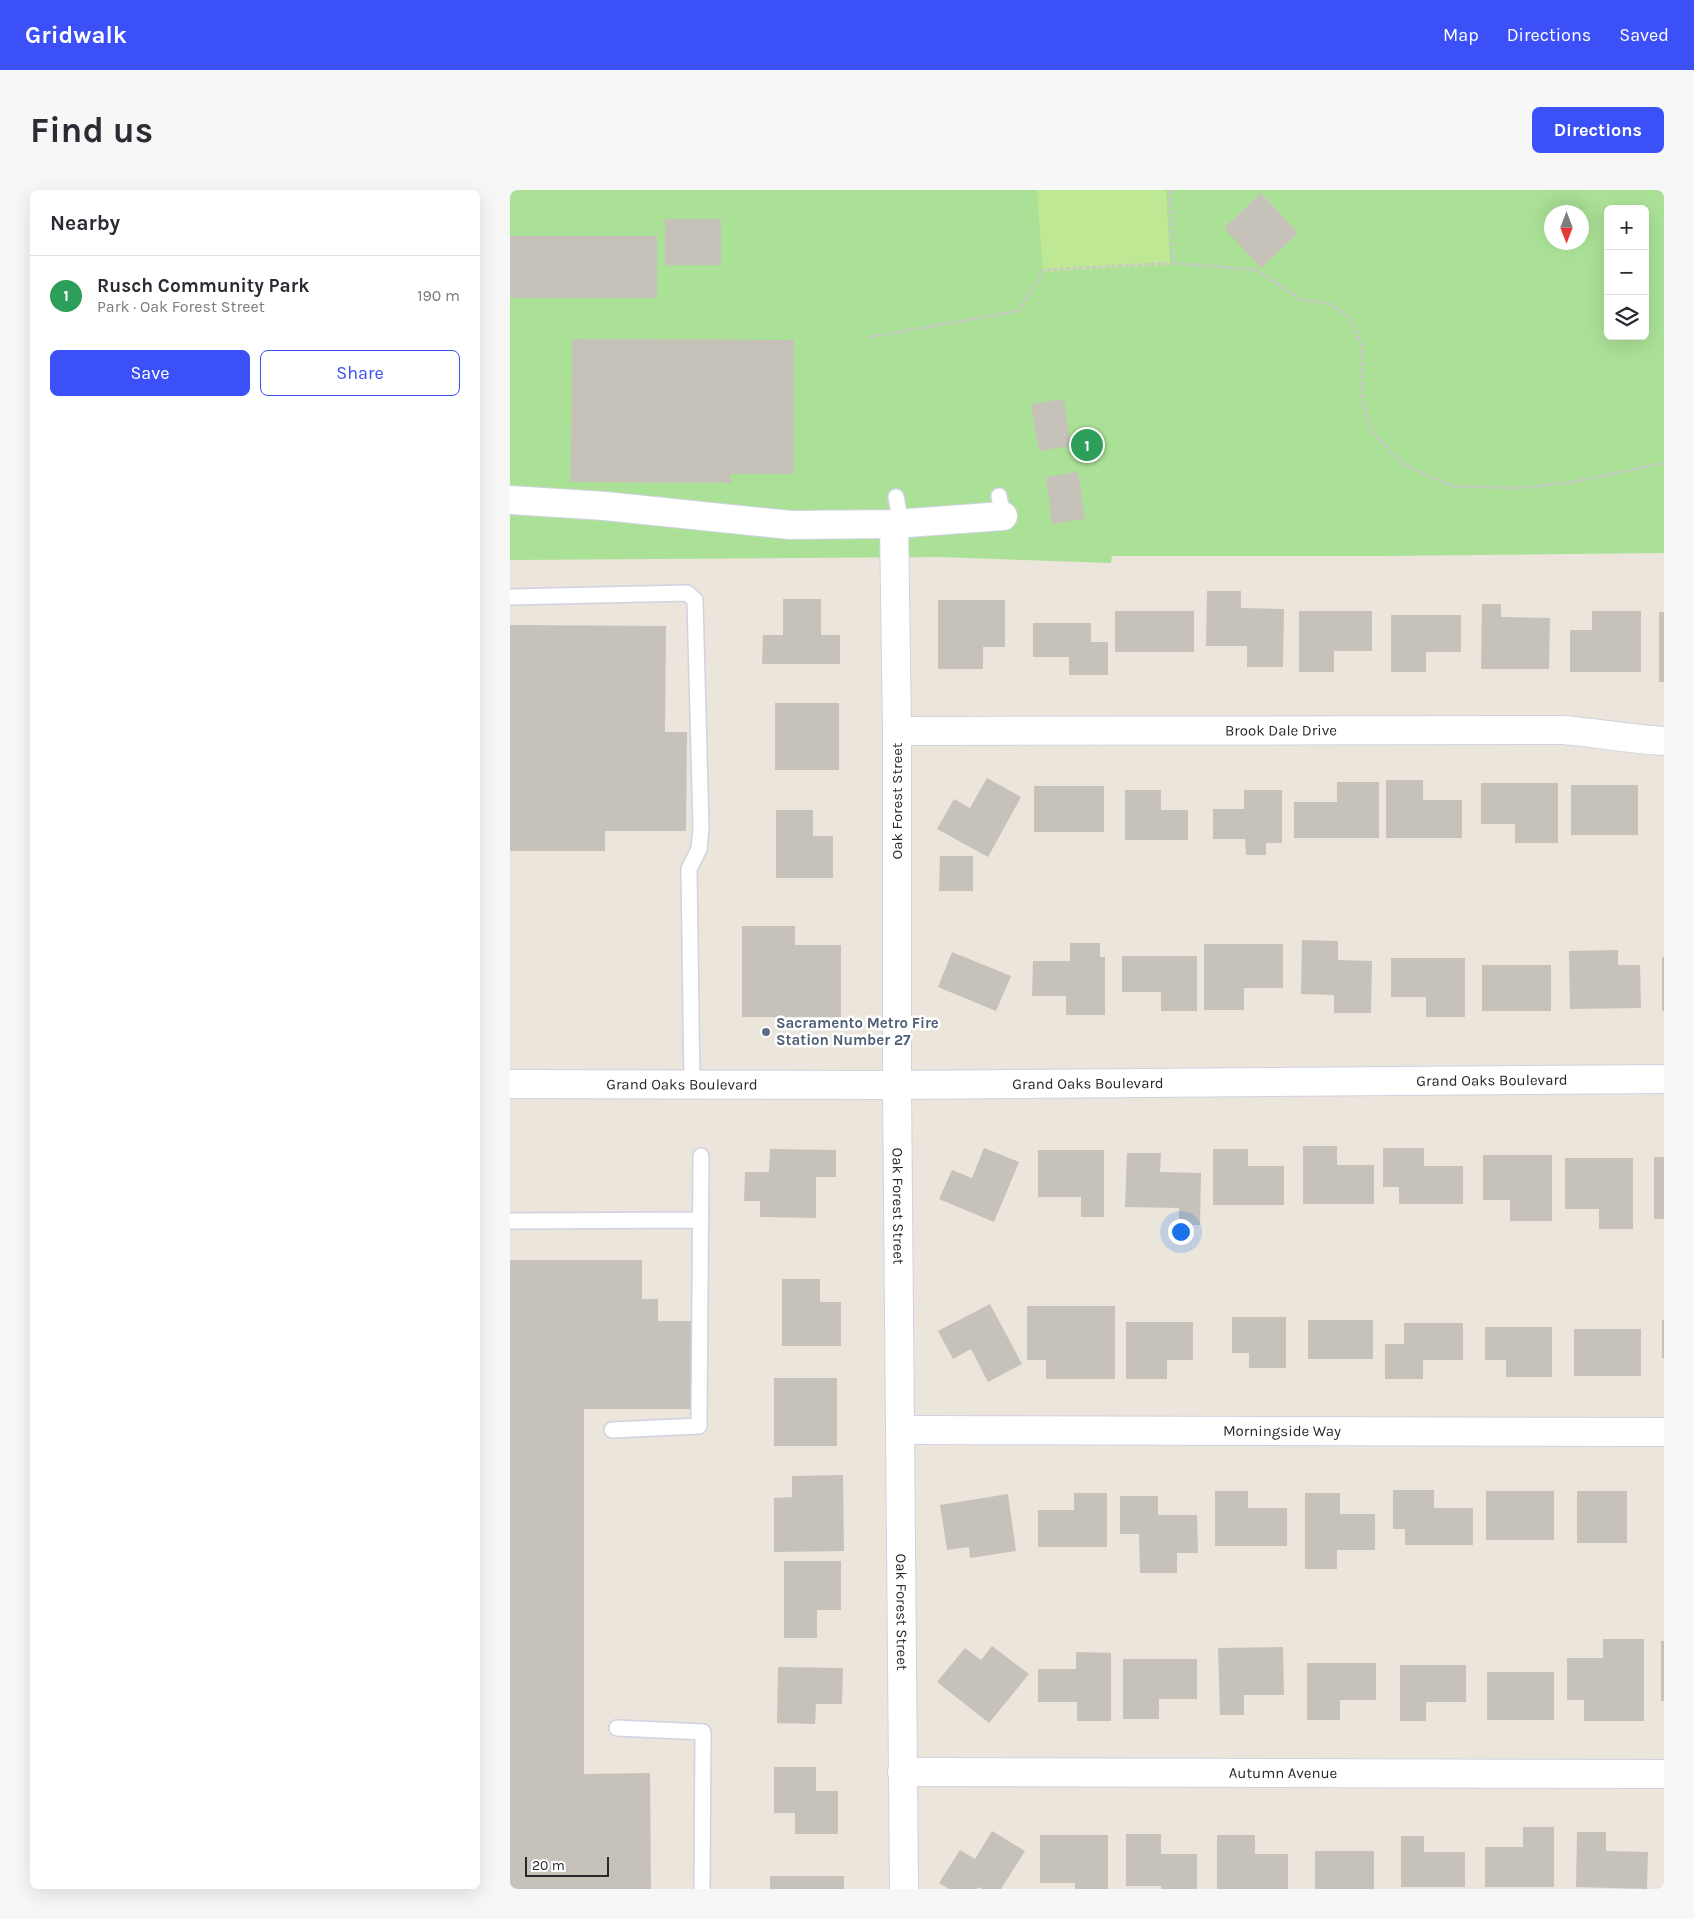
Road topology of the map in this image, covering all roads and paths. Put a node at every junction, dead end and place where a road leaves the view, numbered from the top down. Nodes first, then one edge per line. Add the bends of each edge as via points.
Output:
1 (1170, 190) edge
2 (1172, 263) junction
3 (870, 337) dead end
4 (1664, 463) edge
5 (896, 497) dead end
6 (510, 500) edge
7 (1001, 506) dead end
8 (897, 524) junction
9 (510, 597) edge
10 (897, 731) junction
11 (1664, 741) edge
12 (1664, 1079) edge
13 (510, 1084) edge
14 (692, 1085) junction
15 (897, 1085) junction
16 (702, 1156) dead end
17 (510, 1220) edge
18 (701, 1220) junction
19 (612, 1430) dead end
20 (901, 1430) junction
21 (1664, 1432) edge
22 (617, 1728) dead end
23 (902, 1772) junction
24 (1664, 1774) edge
25 (702, 1889) edge
26 (904, 1889) edge

1 - 2 path
2 - 3 path via 1044,270 1018,311
2 - 4 path via 1257,270 1301,300 1329,303 1350,318 1362,346 1361,394 1371,430 1403,464 1452,486 1520,488 1564,483
5 - 8 lane
6 - 8 street via 790,525
7 - 8 street
8 - 10 street, Oak Forest Street
9 - 14 lane via 686,593 695,600 701,828 699,849 689,869
10 - 11 street, Brook Dale Drive via 1563,730
10 - 15 street, Oak Forest Street
12 - 15 street, Grand Oaks Boulevard
13 - 14 street, Grand Oaks Boulevard
14 - 15 street, Grand Oaks Boulevard
15 - 20 street, Oak Forest Street
16 - 18 lane
17 - 18 lane
18 - 19 lane via 699,1426
20 - 21 street, Morningside Way
20 - 23 street, Oak Forest Street
22 - 25 lane via 703,1732
23 - 24 street, Autumn Avenue
23 - 26 street, Oak Forest Street

